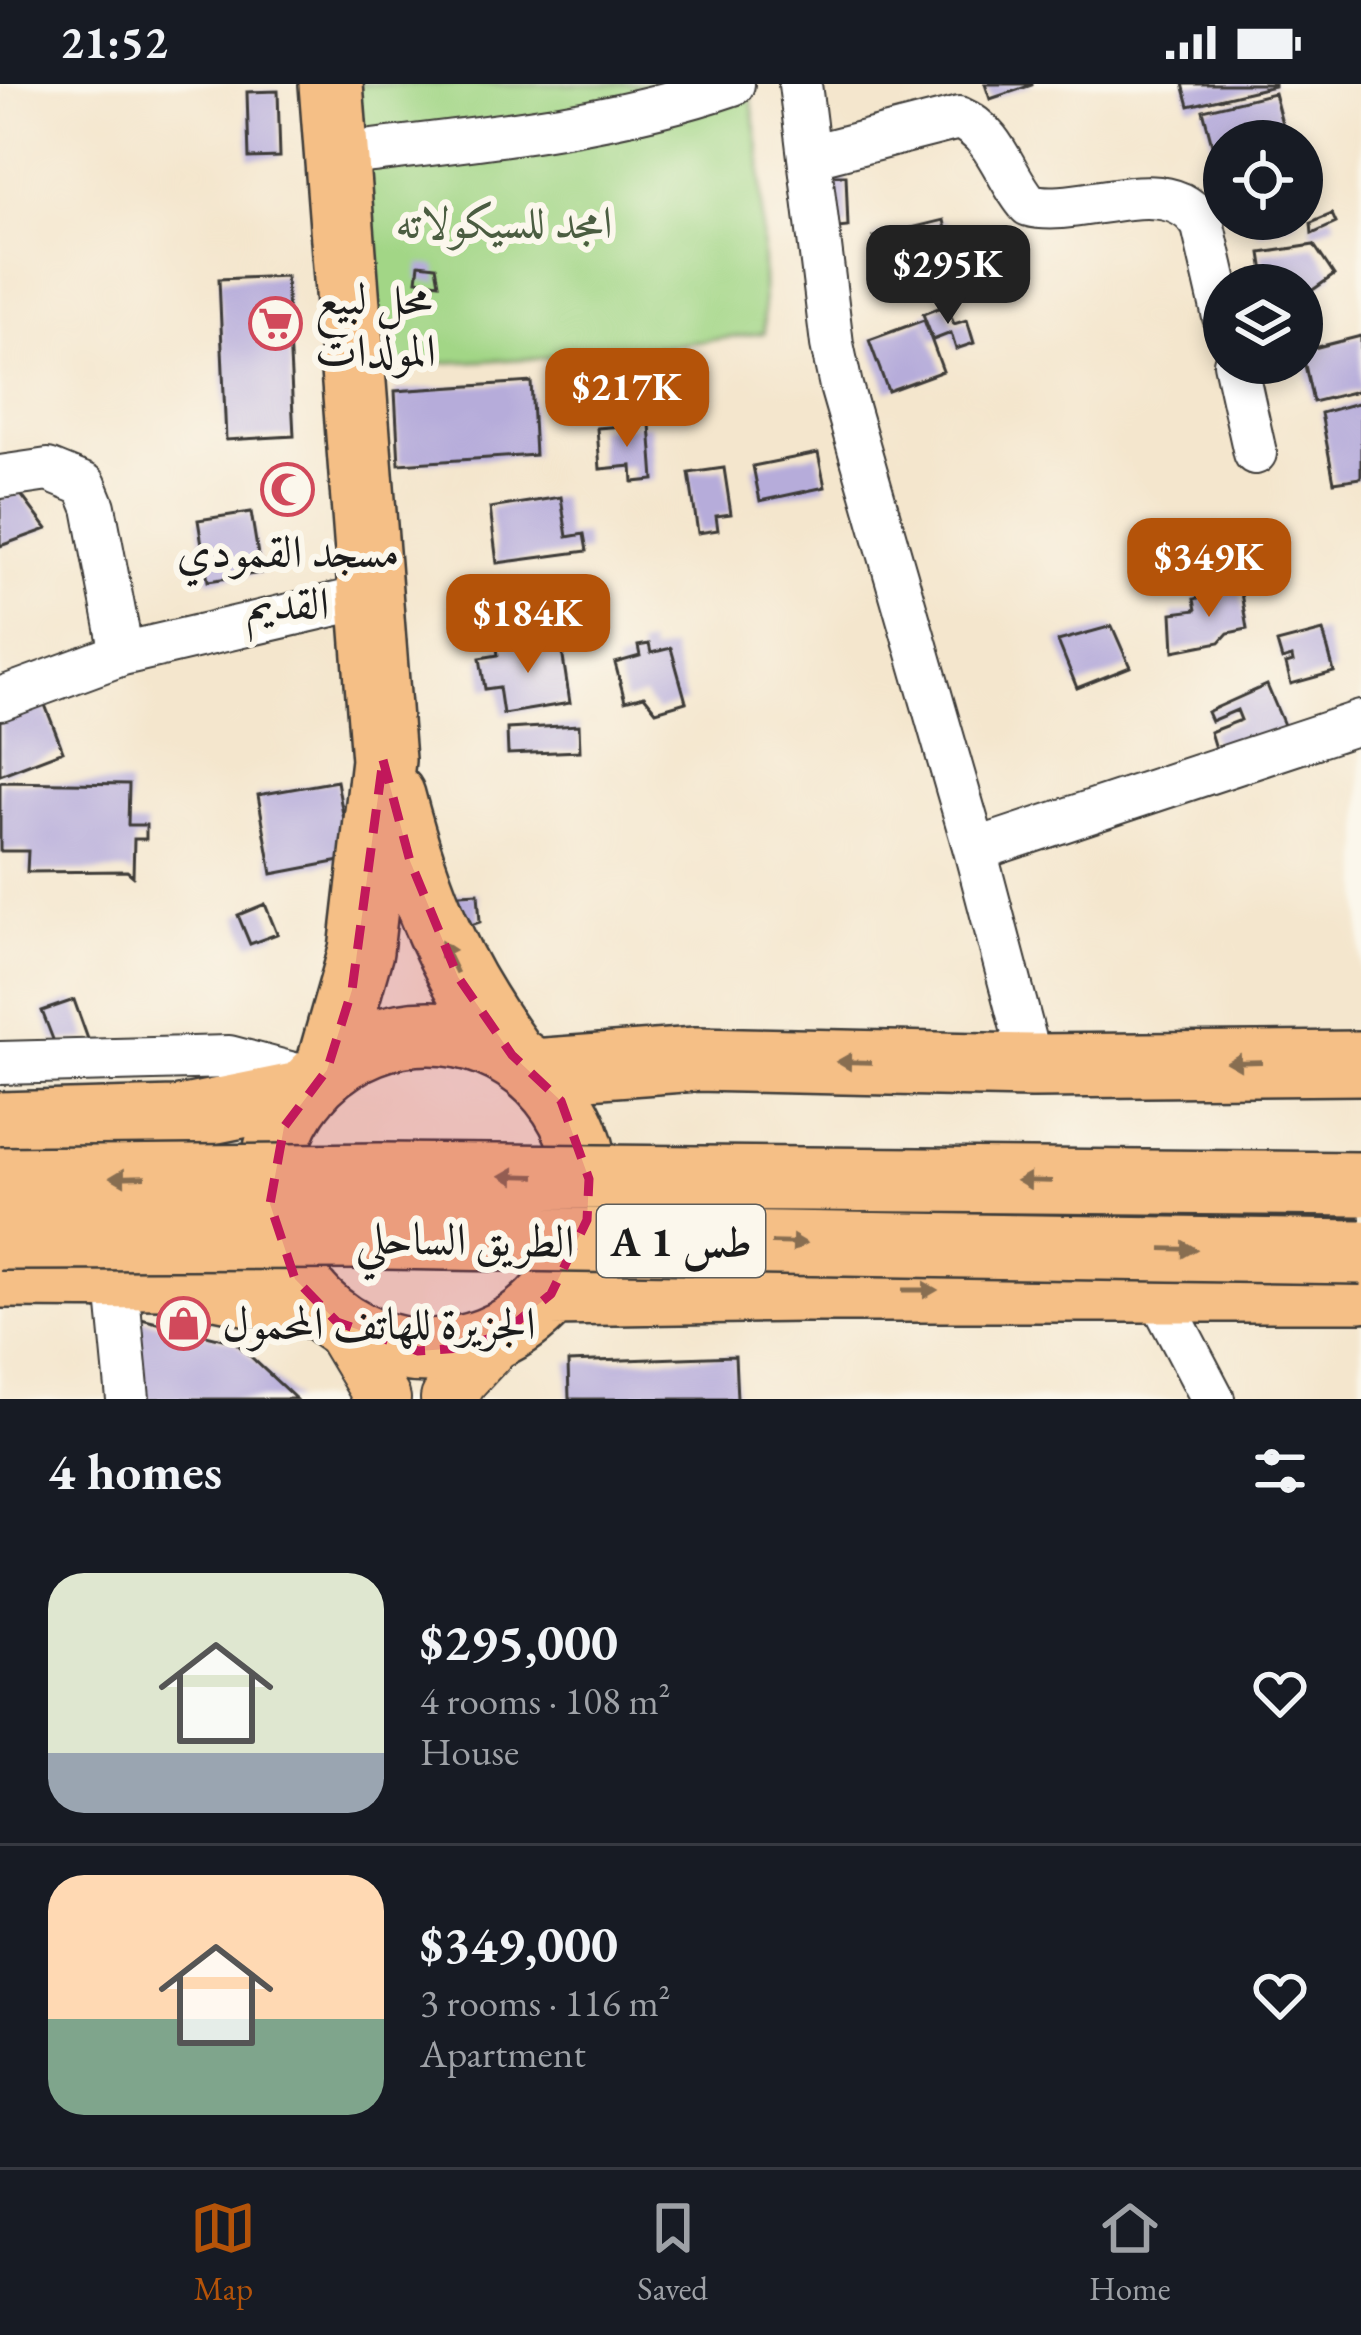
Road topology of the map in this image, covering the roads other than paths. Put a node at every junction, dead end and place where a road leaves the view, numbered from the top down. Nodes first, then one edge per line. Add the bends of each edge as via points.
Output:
1 (331, 84) edge
2 (733, 84) edge
3 (800, 84) edge
4 (338, 155) junction
5 (809, 157) junction
6 (1212, 264) edge
7 (1240, 384) edge
8 (1256, 453) dead end
9 (0, 477) edge
10 (371, 596) junction
11 (122, 654) junction
12 (0, 699) edge
13 (1361, 722) edge
14 (383, 760) junction
15 (975, 850) junction
16 (0, 1063) edge
17 (523, 1063) junction
18 (1361, 1064) edge
19 (1032, 1066) junction
20 (316, 1081) junction
21 (0, 1124) edge
22 (0, 1179) edge
23 (1361, 1184) edge
24 (0, 1238) edge
25 (1361, 1252) edge
26 (116, 1274) junction
27 (0, 1276) edge
28 (1361, 1290) edge
29 (1157, 1292) junction
30 (551, 1294) junction
31 (329, 1316) junction
32 (502, 1334) junction
33 (128, 1399) edge
34 (383, 1399) edge
35 (448, 1399) edge
36 (1213, 1399) edge

1 - 4 highway
2 - 4 street via 604,116
3 - 5 street
4 - 10 highway
5 - 6 street via 959,118 990,141 1029,206 1162,196 1203,226
5 - 15 street via 849,419
7 - 8 street
9 - 11 street via 48,470 85,485
10 - 11 street
10 - 14 highway
11 - 12 street
13 - 15 street
17 -> 14 highway via 458,977 436,930
14 - 20 highway via 361,951 342,1028
15 - 19 street
16 - 20 street via 229,1057
19 -> 17 highway
17 - 20 highway via 476,1039 398,1036 360,1048
17 - 30 highway via 561,1101 589,1179 574,1259
18 -> 19 highway
20 - 21 highway via 176,1119
20 - 31 highway via 284,1126 270,1204 295,1279
23 -> 22 highway, الطريق الساحلي / A 1 طس, bridge
24 -> 25 highway, الطريق الساحلي / A 1 طس, bridge
26 - 27 highway
26 - 31 highway via 169,1276
26 - 33 street
28 - 29 highway
30 -> 29 highway
29 - 36 street
30 - 32 highway
31 - 32 highway via 376,1342 418,1351
31 - 34 main road
32 - 35 main road

